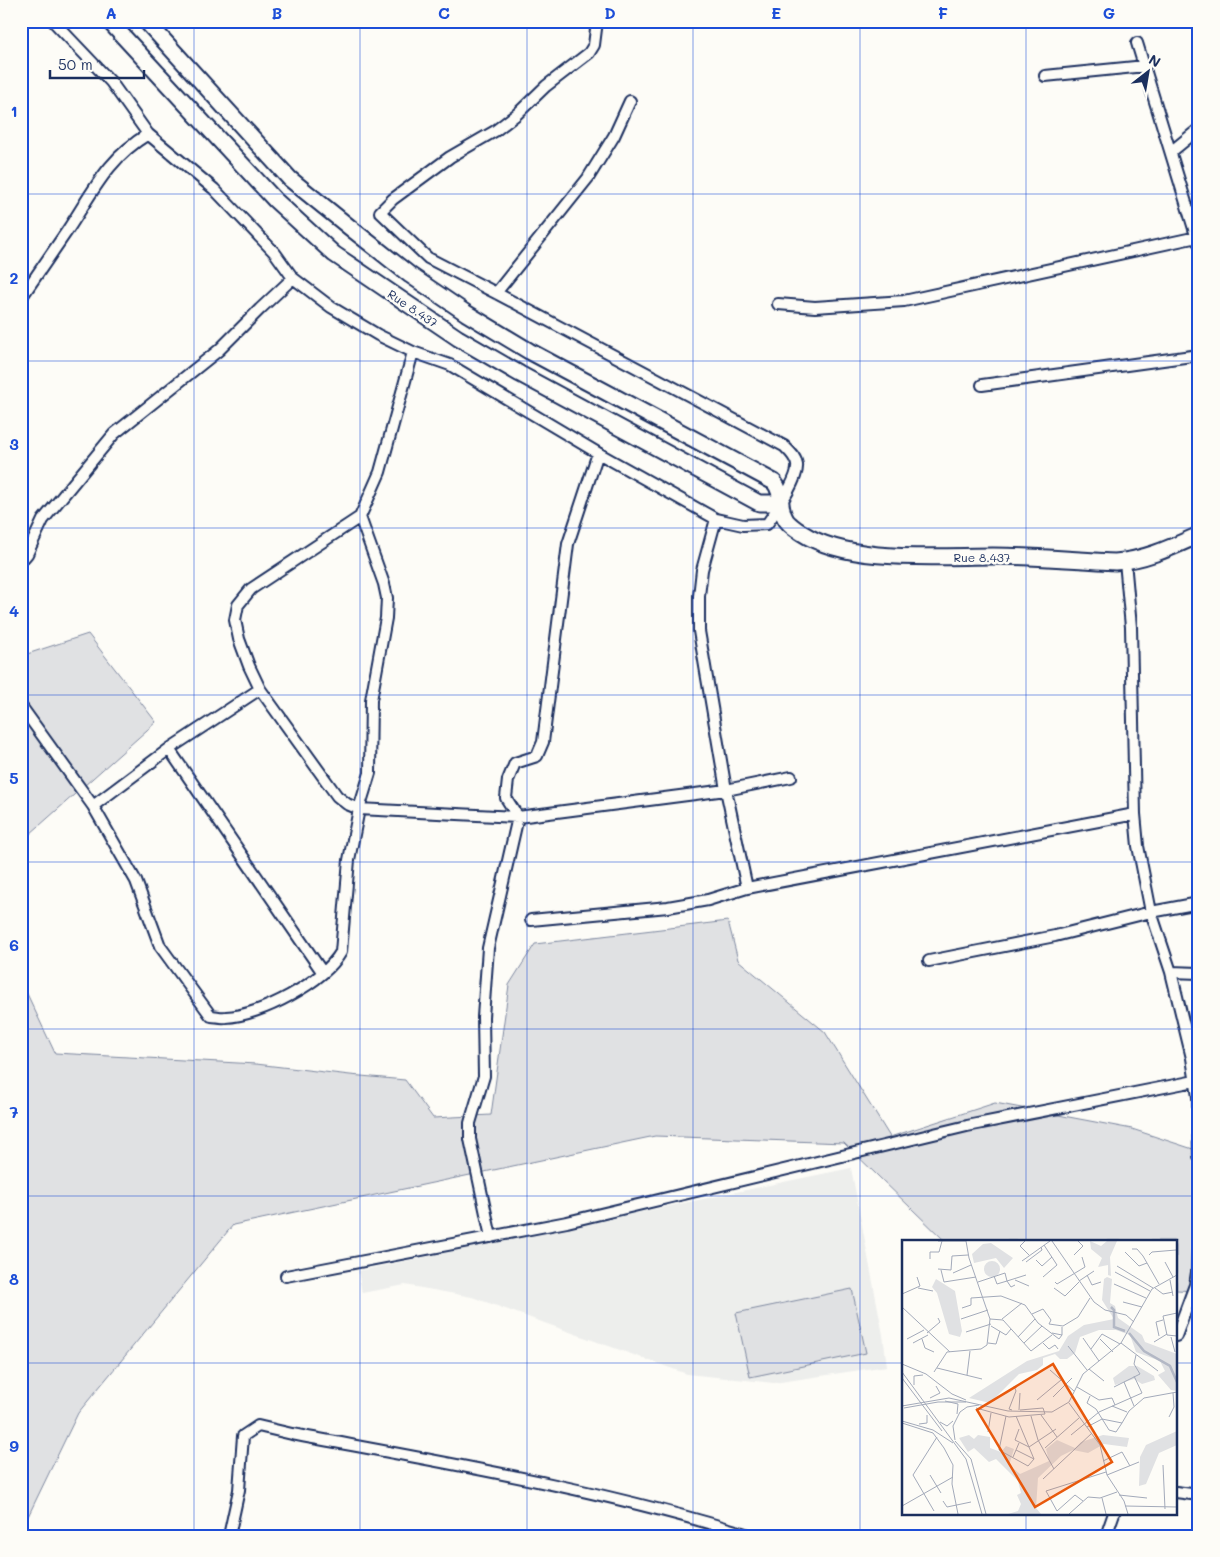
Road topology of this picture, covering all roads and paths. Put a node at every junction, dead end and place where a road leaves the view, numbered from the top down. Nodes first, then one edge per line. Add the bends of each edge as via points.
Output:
1 (53, 21) edge
2 (109, 21) edge
3 (146, 21) edge
4 (597, 21) edge
5 (1137, 42) dead end
6 (1145, 66) junction
7 (1045, 76) dead end
8 (630, 101) dead end
9 (1199, 129) edge
10 (148, 134) junction
11 (1172, 151) junction
12 (1198, 240) edge
13 (293, 278) junction
14 (496, 293) junction
15 (21, 298) edge
16 (778, 304) dead end
17 (413, 352) junction
18 (1199, 355) edge
19 (982, 385) dead end
20 (598, 453) junction
21 (781, 503) junction
22 (360, 517) junction
23 (716, 519) junction
24 (1199, 535) edge
25 (21, 561) edge
26 (1124, 561) junction
27 (260, 689) junction
28 (21, 706) edge
29 (169, 750) junction
30 (791, 777) dead end
31 (726, 790) junction
32 (93, 806) junction
33 (359, 809) junction
34 (1135, 814) junction
35 (518, 817) junction
36 (747, 888) junction
37 (1199, 903) edge
38 (1151, 912) junction
39 (531, 920) dead end
40 (929, 961) dead end
41 (1171, 972) junction
42 (323, 973) junction
43 (1199, 973) edge
44 (1195, 1081) junction
45 (1199, 1156) edge
46 (1199, 1226) edge
47 (491, 1237) junction
48 (286, 1276) dead end
49 (1178, 1330) edge
50 (1178, 1492) edge
51 (1199, 1494) edge
52 (1114, 1514) edge
53 (229, 1536) edge
54 (752, 1536) edge
55 (1106, 1536) edge

1 - 10 street via 110,82
2 - 21 main road, Rue 8.437 via 275,200 334,254 458,338 520,374 759,503
3 - 21 main road, Rue 8.437 via 290,178 410,275 529,351 774,482 780,489
4 - 14 street via 594,44 589,53 546,86 517,114 450,157 380,212 428,258
5 - 6 street
6 - 7 street
6 - 11 street
8 - 14 street via 614,136 588,178
9 - 11 street
10 - 13 street via 214,189 275,253
10 - 15 street via 103,174
11 - 12 street
12 - 16 street via 904,302 815,308
13 - 17 street via 331,307
13 - 25 street via 219,350 114,434 43,520
14 - 21 street via 784,446 798,467
17 - 20 street via 450,366
17 - 22 street via 380,472
18 - 19 street
20 - 23 street
20 - 35 street via 568,544 543,742 537,756 515,763 508,780 506,798
21 - 23 street via 767,524 743,525
21 - 26 main road, Rue 8.437 via 785,518 802,533 828,546 866,553
22 - 27 street via 251,589 238,605 235,620 239,639
22 - 33 street via 380,570 386,618 371,700 370,773
23 - 31 street via 702,570 700,632
24 - 26 main road, Rue 8.437 via 1160,553
26 - 34 street via 1131,636
27 - 29 street
27 - 33 street via 337,796
28 - 32 street
29 - 32 street
29 - 42 street
30 - 31 street
31 - 35 street
31 - 36 street
32 - 42 street via 136,881 160,946 211,1016 226,1018 257,1010 291,996
33 - 35 street
33 - 42 street via 349,860 341,952
34 - 36 street
34 - 38 street
35 - 47 street via 488,948 484,1076 470,1123 470,1139
36 - 39 street via 708,900 668,907
37 - 38 street
38 - 40 street via 1056,936
38 - 41 street
41 - 43 street
41 - 44 street
44 - 45 street
44 - 47 street via 967,1126 567,1222
46 - 49 street via 1197,1272
47 - 48 street
50 - 51 street
52 - 55 street
53 - 54 street via 239,1490 243,1436 258,1426 611,1497

